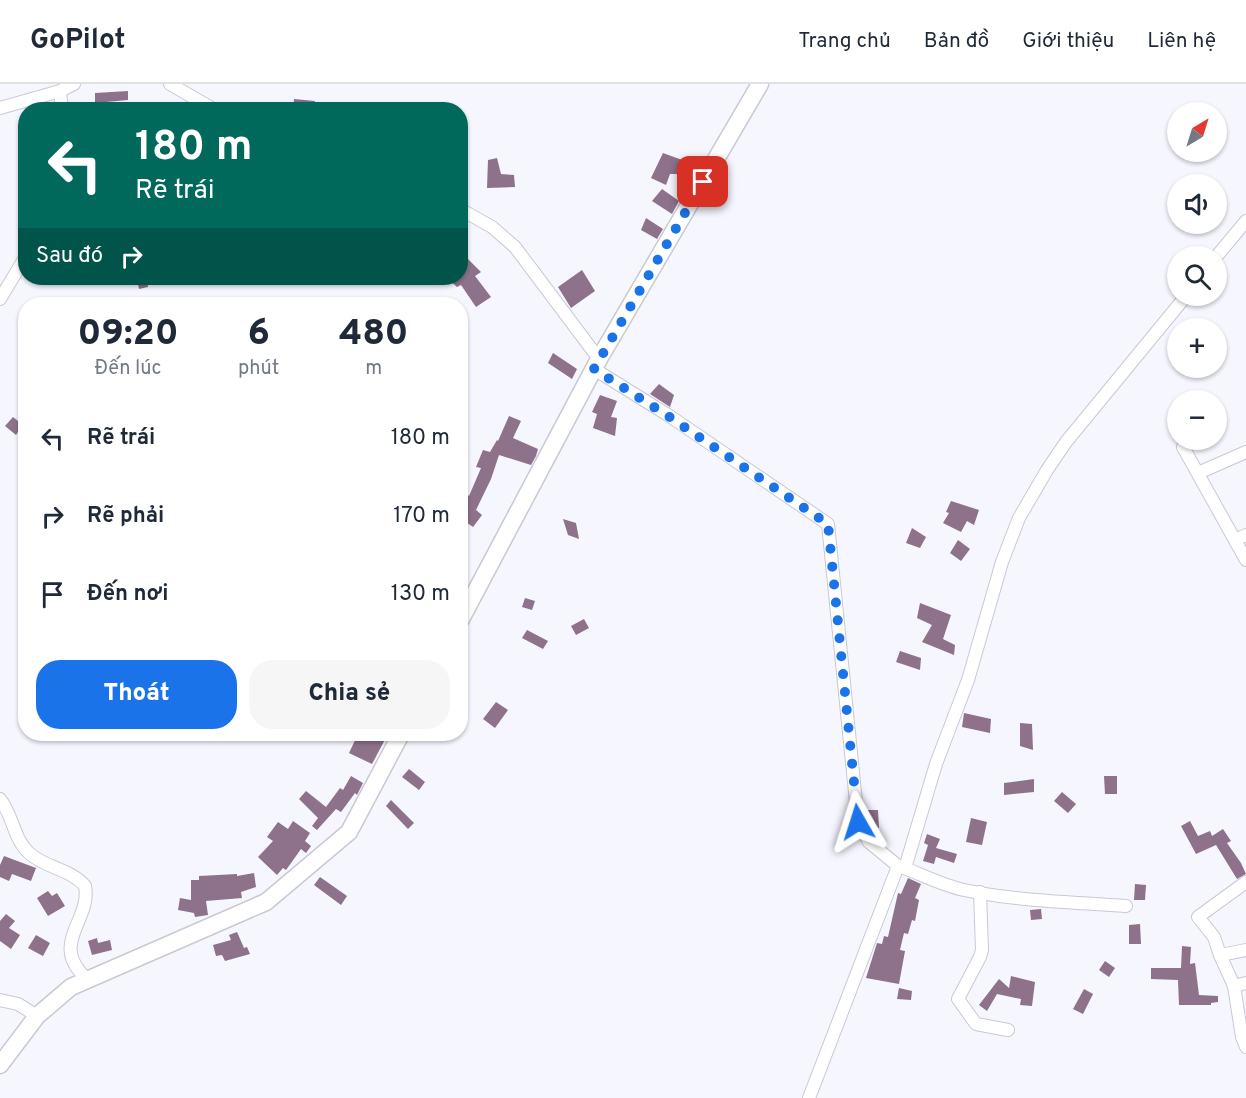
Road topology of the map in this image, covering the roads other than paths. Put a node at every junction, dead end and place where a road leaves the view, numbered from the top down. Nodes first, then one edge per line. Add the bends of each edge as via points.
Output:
1 (35, 84) edge
2 (74, 84) edge
3 (170, 84) edge
4 (760, 84) edge
5 (60, 91) junction
6 (37, 97) junction
7 (20, 102) edge
8 (61, 102) edge
9 (201, 102) edge
10 (18, 103) edge
11 (0, 108) edge
12 (468, 214) edge
13 (1243, 229) edge
14 (1227, 246) edge
15 (18, 269) edge
16 (0, 299) edge
17 (1178, 306) edge
18 (596, 364) junction
19 (1185, 450) edge
20 (1246, 452) edge
21 (1198, 473) junction
22 (1240, 537) edge
23 (1246, 560) edge
24 (468, 606) edge
25 (397, 741) edge
26 (0, 799) edge
27 (901, 867) junction
28 (1246, 882) edge
29 (980, 892) junction
30 (1126, 906) dead end
31 (1246, 950) edge
32 (1220, 955) junction
33 (88, 980) junction
34 (1240, 985) edge
35 (0, 1000) edge
36 (37, 1016) junction
37 (1008, 1030) dead end
38 (1246, 1047) edge
39 (0, 1065) edge
40 (809, 1098) edge

1 - 6 street
2 - 5 street
3 - 9 street
4 - 18 street
5 - 6 street
5 - 8 street
6 - 7 street
10 - 11 street
12 - 18 street via 515,247
13 - 14 street
15 - 16 street
17 - 27 street via 1066,442 1019,518 1002,562 968,680
18 - 24 street
18 - 27 street via 828,524 858,822 869,842
19 - 21 street
20 - 21 street
21 - 22 street
22 - 23 street
25 - 33 street via 349,832 266,902
26 - 33 street via 15,833 31,855 72,875 85,886 86,896 71,952 78,971
27 - 29 street via 940,884
27 - 40 street
28 - 32 street via 1198,916 1214,938
29 - 30 street
29 - 37 street via 982,950 958,999 976,1024
31 - 32 street
32 - 34 street
33 - 36 street via 71,987
34 - 38 street via 1242,1037
35 - 36 street via 18,1004
36 - 39 street

